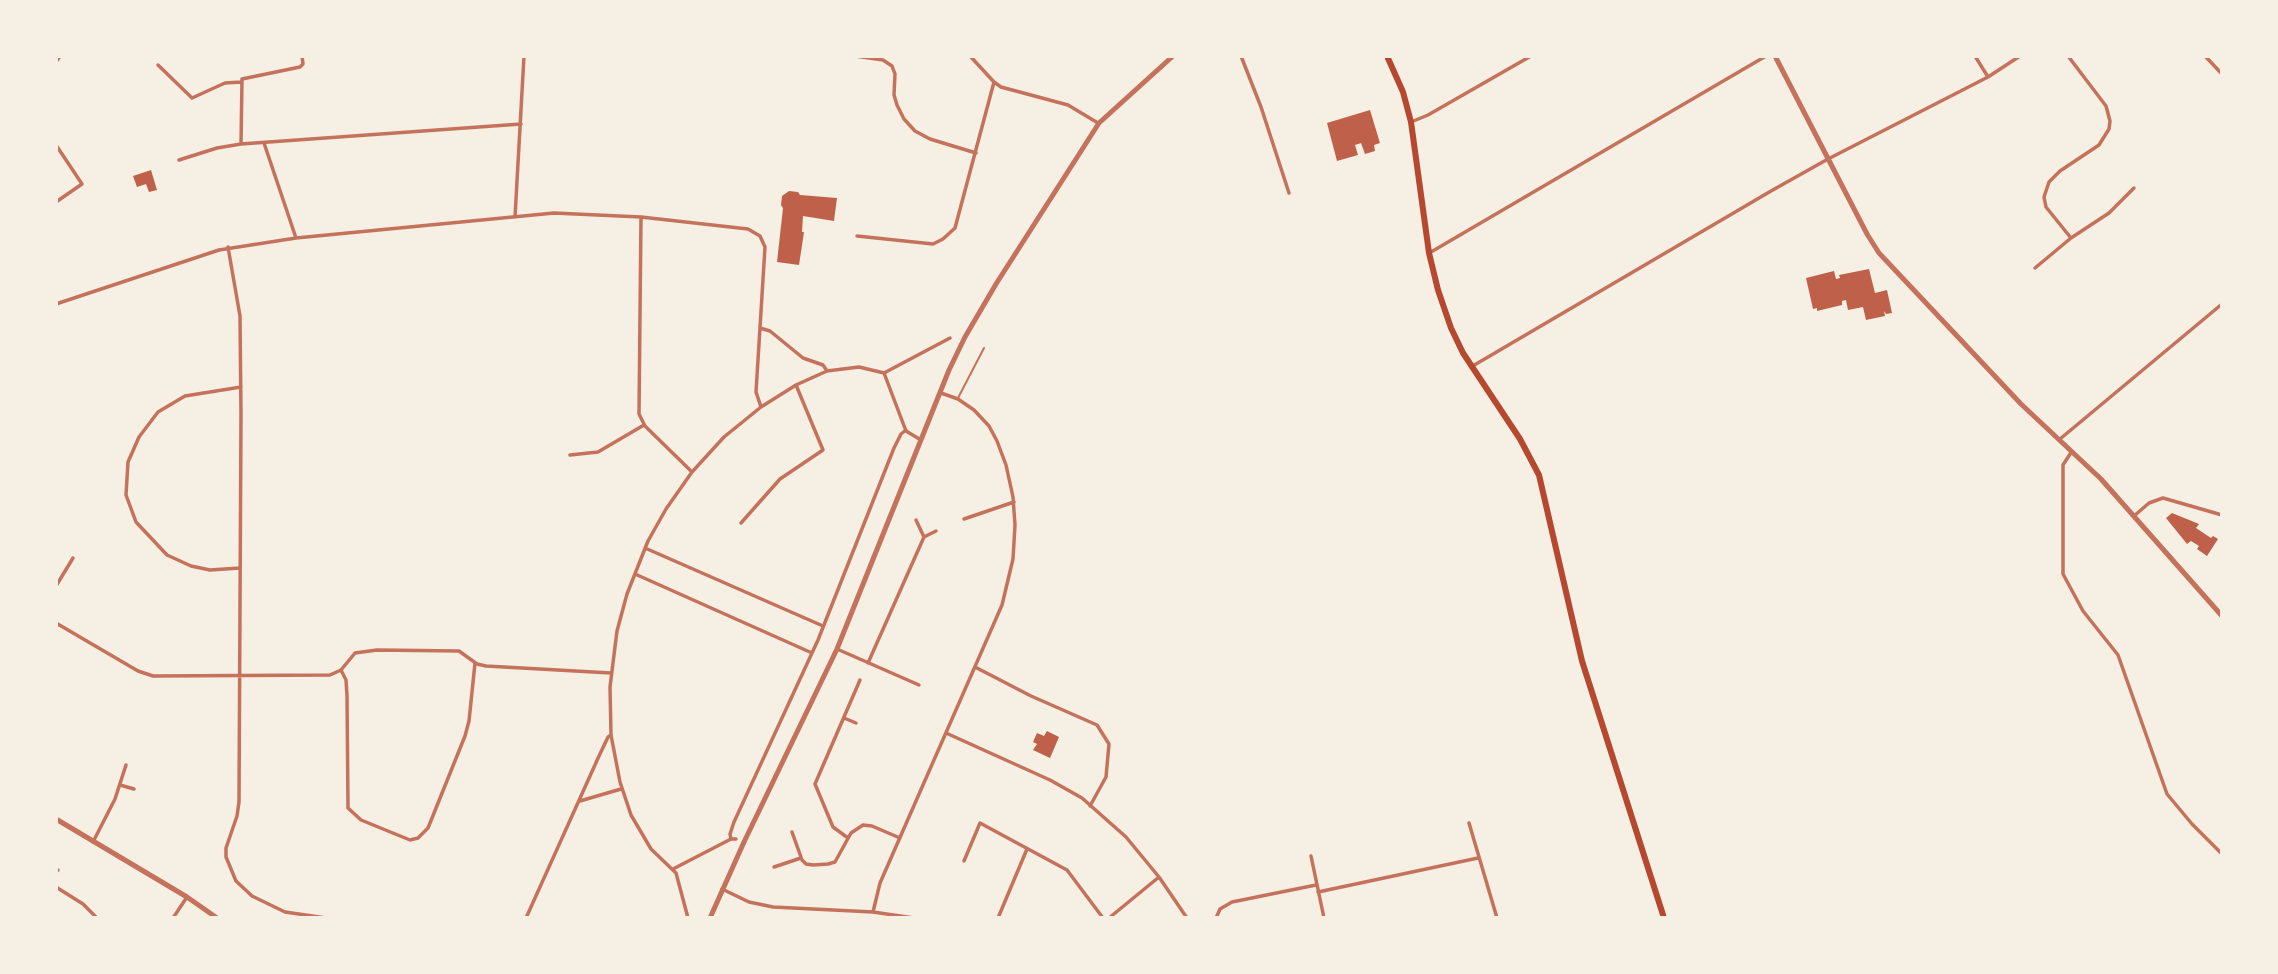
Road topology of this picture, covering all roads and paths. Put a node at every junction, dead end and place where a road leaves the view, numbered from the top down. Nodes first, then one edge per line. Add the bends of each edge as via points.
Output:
1 (60, 56) edge
2 (302, 56) edge
3 (524, 56) edge
4 (855, 56) edge
5 (970, 56) edge
6 (1173, 56) edge
7 (1241, 56) edge
8 (1387, 56) edge
9 (1531, 56) edge
10 (1766, 56) edge
11 (1775, 56) edge
12 (1975, 56) edge
13 (2020, 56) edge
14 (2067, 56) edge
15 (2205, 56) edge
16 (56, 62) edge
17 (158, 65) dead end
18 (2222, 74) edge
19 (1988, 77) junction
20 (241, 82) junction
21 (995, 82) junction
22 (1411, 122) junction
23 (521, 124) junction
24 (1099, 124) junction
25 (264, 143) junction
26 (241, 144) junction
27 (56, 145) edge
28 (976, 153) junction
29 (1828, 159) junction
30 (179, 160) dead end
31 (2134, 188) dead end
32 (1289, 193) dead end
33 (56, 202) edge
34 (515, 217) junction
35 (641, 217) junction
36 (857, 236) dead end
37 (296, 238) junction
38 (2071, 238) junction
39 (228, 247) junction
40 (1429, 253) junction
41 (2035, 268) dead end
42 (56, 304) edge
43 (2222, 304) edge
44 (761, 328) junction
45 (950, 338) dead end
46 (984, 348) dead end
47 (1471, 366) junction
48 (827, 371) junction
49 (884, 373) junction
50 (796, 385) junction
51 (241, 387) junction
52 (940, 393) junction
53 (958, 399) junction
54 (761, 407) junction
55 (645, 425) junction
56 (906, 430) junction
57 (921, 440) junction
58 (2059, 440) junction
59 (2072, 451) junction
60 (570, 454) dead end
61 (692, 472) junction
62 (1014, 502) junction
63 (2222, 515) edge
64 (2134, 516) junction
65 (964, 519) dead end
66 (916, 520) dead end
67 (741, 523) dead end
68 (936, 531) dead end
69 (923, 537) junction
70 (644, 548) junction
71 (73, 558) dead end
72 (240, 568) junction
73 (634, 574) junction
74 (56, 586) edge
75 (2222, 616) edge
76 (56, 622) edge
77 (823, 626) junction
78 (837, 649) junction
79 (812, 653) junction
80 (475, 663) junction
81 (868, 663) junction
82 (975, 667) junction
83 (341, 670) junction
84 (611, 673) junction
85 (239, 675) junction
86 (860, 680) dead end
87 (919, 685) dead end
88 (844, 718) junction
89 (856, 723) dead end
90 (946, 733) junction
91 (611, 735) junction
92 (126, 765) dead end
93 (120, 785) junction
94 (134, 789) dead end
95 (621, 789) junction
96 (579, 801) junction
97 (1090, 806) junction
98 (56, 819) edge
99 (1469, 822) dead end
100 (792, 832) dead end
101 (848, 838) junction
102 (900, 838) junction
103 (731, 839) junction
104 (736, 839) dead end
105 (93, 842) junction
106 (1027, 849) junction
107 (2222, 854) edge
108 (1311, 856) dead end
109 (1478, 858) junction
110 (801, 859) junction
111 (964, 861) dead end
112 (774, 866) dead end
113 (673, 869) junction
114 (1159, 877) junction
115 (1316, 885) junction
116 (56, 887) edge
117 (722, 889) junction
118 (1318, 892) junction
119 (187, 897) junction
120 (289, 912) junction
121 (873, 912) junction
122 (97, 918) edge
123 (173, 918) edge
124 (217, 918) edge
125 (286, 918) edge
126 (326, 918) edge
127 (526, 918) edge
128 (688, 918) edge
129 (710, 918) edge
130 (914, 918) edge
131 (998, 918) edge
132 (1103, 918) edge
133 (1109, 918) edge
134 (1187, 918) edge
135 (1216, 918) edge
136 (1324, 918) edge
137 (1497, 918) edge
138 (1664, 918) edge

1 - 16 street
2 - 20 street via 301,66 245,77
3 - 23 street
4 - 28 street via 890,64 895,72 897,105 915,131
5 - 21 street
6 - 24 street
7 - 32 street
8 - 22 main road
9 - 22 street
10 - 40 street
11 - 29 street
12 - 19 street
13 - 19 street
14 - 38 street via 2106,106 2110,121 2099,145 2053,176 2046,189 2046,207
15 - 18 street
17 - 20 street via 192,98 225,83
19 - 29 street
20 - 26 street
21 - 24 street via 1008,90 1068,105
21 - 28 street
22 - 40 main road
23 - 25 street
23 - 34 street
24 - 52 street via 965,337
25 - 26 street
25 - 37 street
26 - 30 street
27 - 33 street via 82,184
28 - 36 street via 955,228 943,239 933,244
29 - 47 street
29 - 58 street via 1881,255
31 - 38 street via 2109,213
34 - 35 street via 554,213
34 - 37 street
35 - 44 street via 748,229 758,234 765,250
35 - 55 street via 638,404
37 - 39 street
38 - 41 street
39 - 42 street
39 - 51 street via 240,316
40 - 47 main road via 1451,328
43 - 58 street
44 - 48 street
44 - 54 street via 756,392
45 - 49 street
46 - 53 lane
47 - 138 main road via 1539,475 1582,662
48 - 49 street via 850,366
48 - 50 street
49 - 56 street
50 - 54 street
50 - 67 street via 823,450 780,479
51 - 72 street
51 - 72 street via 185,396 158,412 128,462 126,495 136,522 167,555 210,570
52 - 53 street
52 - 57 street
53 - 62 street via 994,434
54 - 61 street via 724,437
55 - 60 street via 598,453
55 - 61 street
56 - 57 street
56 - 77 street via 894,448
57 - 78 street
58 - 59 street
59 - 64 street
59 - 107 street via 2063,465 2063,574 2083,611 2118,655 2167,794
61 - 70 street
62 - 65 street
62 - 82 street via 1011,575
63 - 64 street via 2162,498
64 - 75 street
66 - 69 street
68 - 69 street
69 - 81 street
70 - 73 street
70 - 77 street
71 - 74 street
72 - 85 street
73 - 79 street
73 - 84 street via 620,618
76 - 85 street via 147,675
77 - 79 street
78 - 81 street
78 - 117 street
79 - 103 street via 734,822
80 - 83 street via 459,651 365,650 353,654
80 - 83 street via 463,743 428,828 408,840 359,818 348,807 347,696
80 - 84 street
81 - 87 street
82 - 90 street
82 - 97 street via 1097,725 1109,744 1106,776
83 - 85 street via 327,675
84 - 91 street
85 - 120 street via 239,802 226,857 233,877 246,892
86 - 88 street
88 - 89 street
88 - 101 street via 816,786 833,827
90 - 97 street via 1058,784
90 - 102 street
91 - 95 street
91 - 96 street
92 - 93 street
93 - 94 street
93 - 105 street
95 - 96 street
95 - 113 street via 639,832
96 - 127 street
97 - 114 street via 1108,818
98 - 105 street
99 - 109 street
100 - 110 street
101 - 102 street via 867,825
101 - 110 street via 833,863 813,865
102 - 121 street via 876,893
103 - 104 street
103 - 113 street
105 - 119 street
106 - 111 street via 980,823
106 - 131 street
106 - 132 street via 1067,870
108 - 115 street
109 - 118 street
109 - 137 street
110 - 112 street
113 - 128 street
114 - 133 street
114 - 134 street
115 - 118 street
115 - 135 street via 1233,902 1220,909
116 - 122 street
117 - 121 street via 773,907
117 - 129 street
118 - 136 street
119 - 123 street
119 - 124 street
120 - 125 street
120 - 126 street
121 - 130 street

